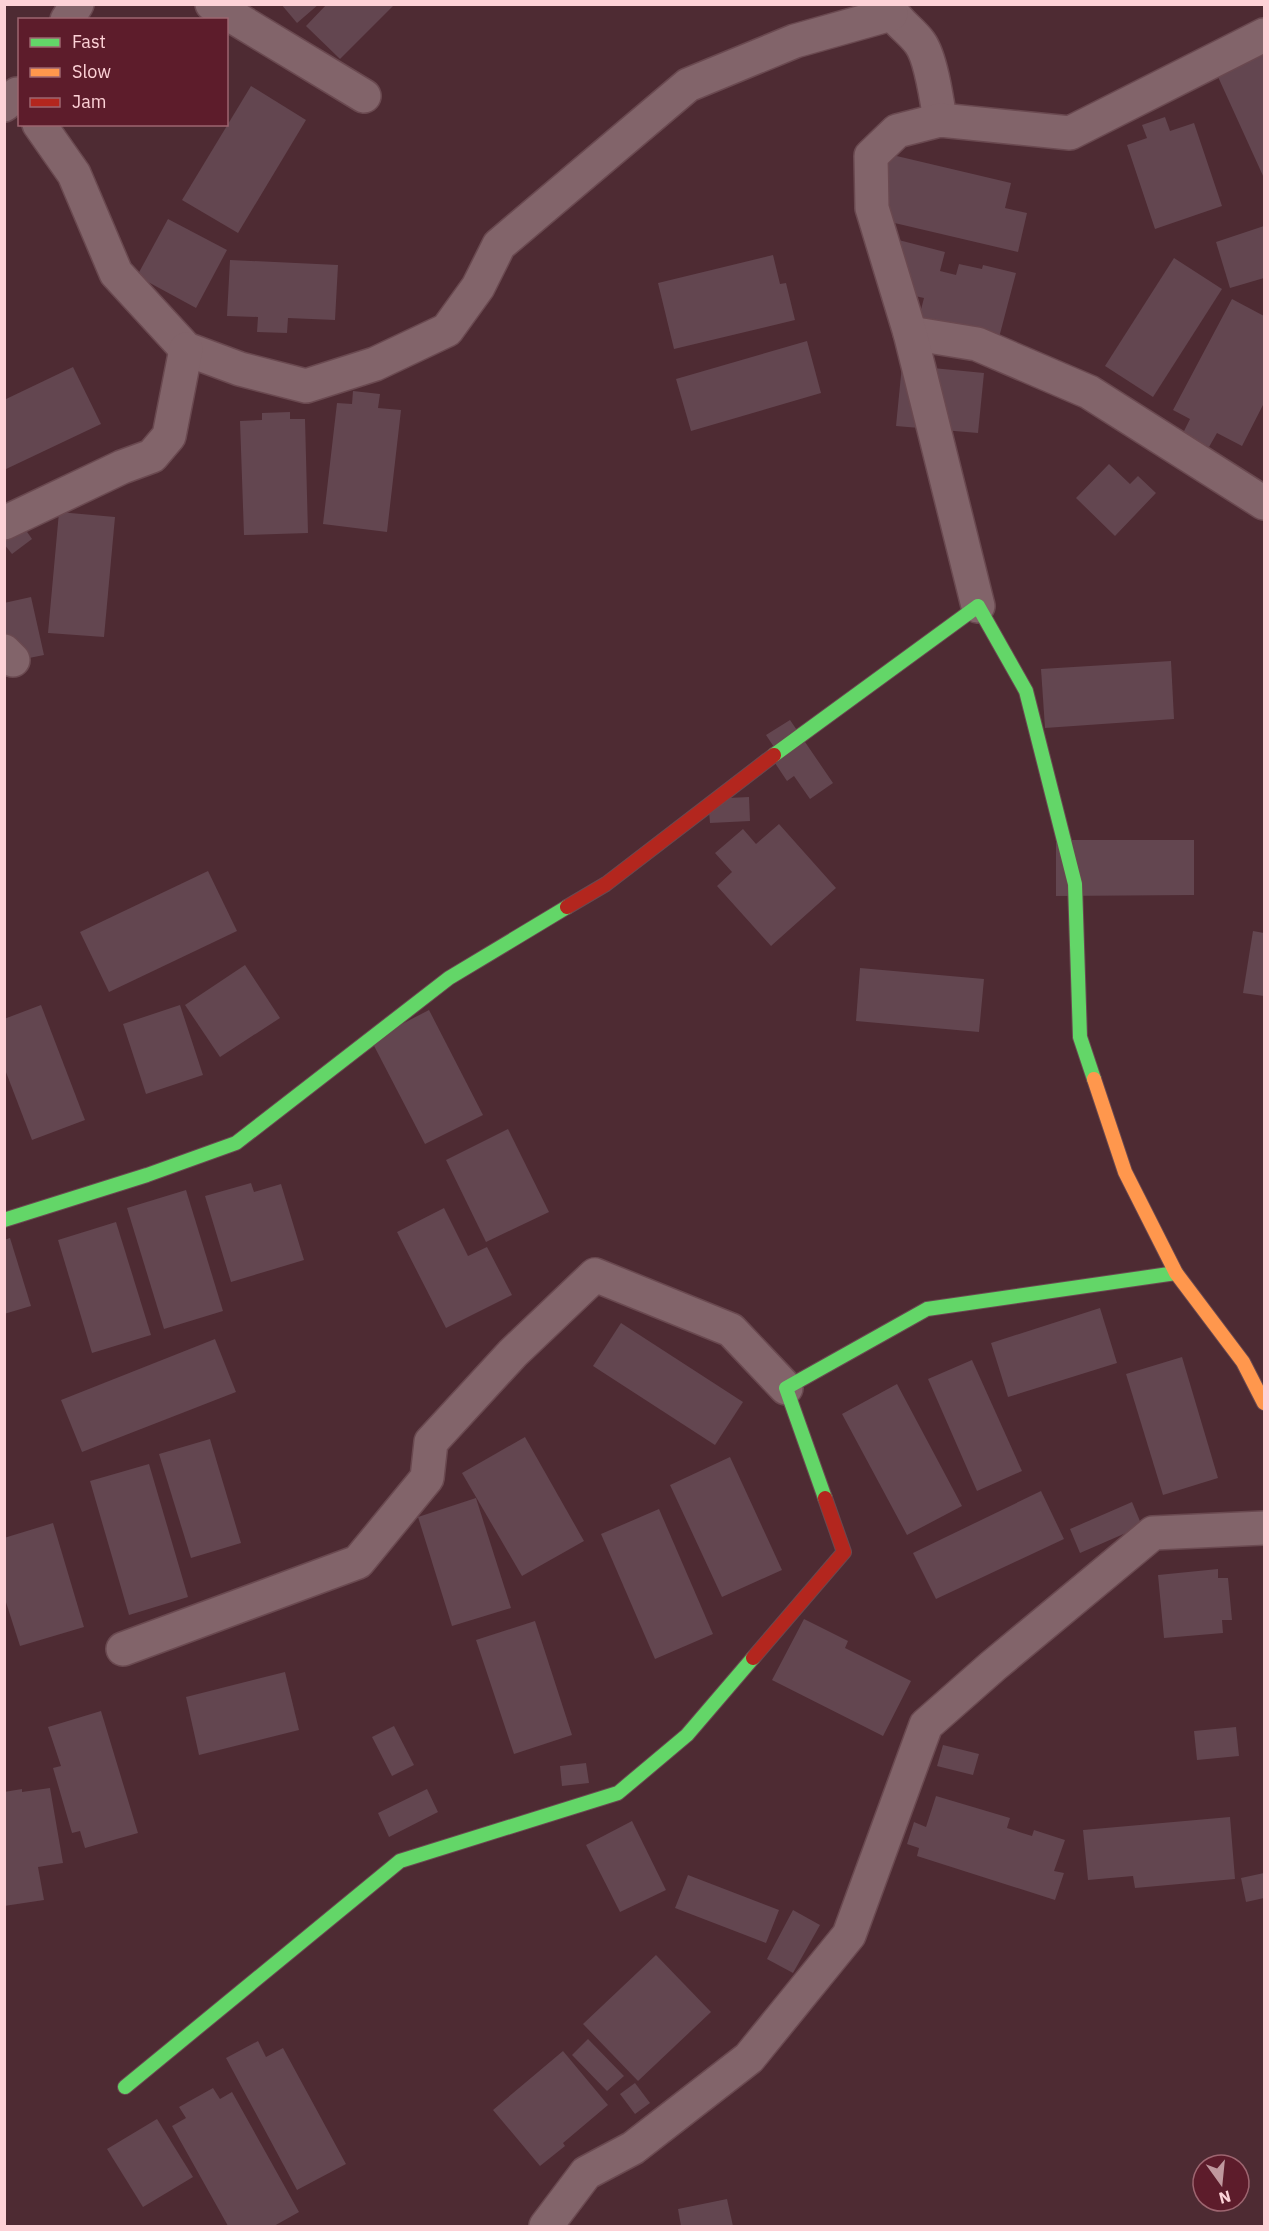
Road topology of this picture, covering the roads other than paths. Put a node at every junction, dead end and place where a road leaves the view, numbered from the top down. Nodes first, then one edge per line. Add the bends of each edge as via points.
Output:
1 (77, 4) edge
2 (212, 4) edge
3 (889, 9) edge
4 (68, 18) edge
5 (1264, 35) edge
6 (364, 96) dead end
7 (940, 120) junction
8 (40, 126) edge
9 (910, 333) junction
10 (186, 349) junction
11 (1264, 503) edge
12 (4, 523) edge
13 (978, 606) junction
14 (4, 1220) edge
15 (1176, 1273) junction
16 (786, 1388) junction
17 (1264, 1403) edge
18 (1264, 1528) edge
19 (123, 1649) dead end
20 (125, 2087) dead end
21 (546, 2226) edge

1 - 4 street
2 - 6 street
3 - 7 street via 921,45 936,89
3 - 10 street via 795,41 688,85 499,245 478,287 447,330 375,364 306,386 240,369
5 - 7 street via 1070,133
7 - 9 street via 897,131 871,156 872,208
8 - 10 street via 74,174 116,273
9 - 11 street via 977,344 1089,392
9 - 13 street
10 - 12 street via 169,436 152,456
13 - 14 street via 801,734 606,884 449,978 236,1143
13 - 15 street via 1026,690 1075,884 1080,1037 1125,1172
15 - 16 street via 927,1309
15 - 17 street via 1243,1362
16 - 19 street via 731,1330 595,1275 513,1353 431,1442 427,1478 358,1562
16 - 20 street via 844,1552 687,1735 618,1792 400,1861
18 - 21 street via 1153,1533 926,1725 849,1935 749,2058 633,2148 586,2173

